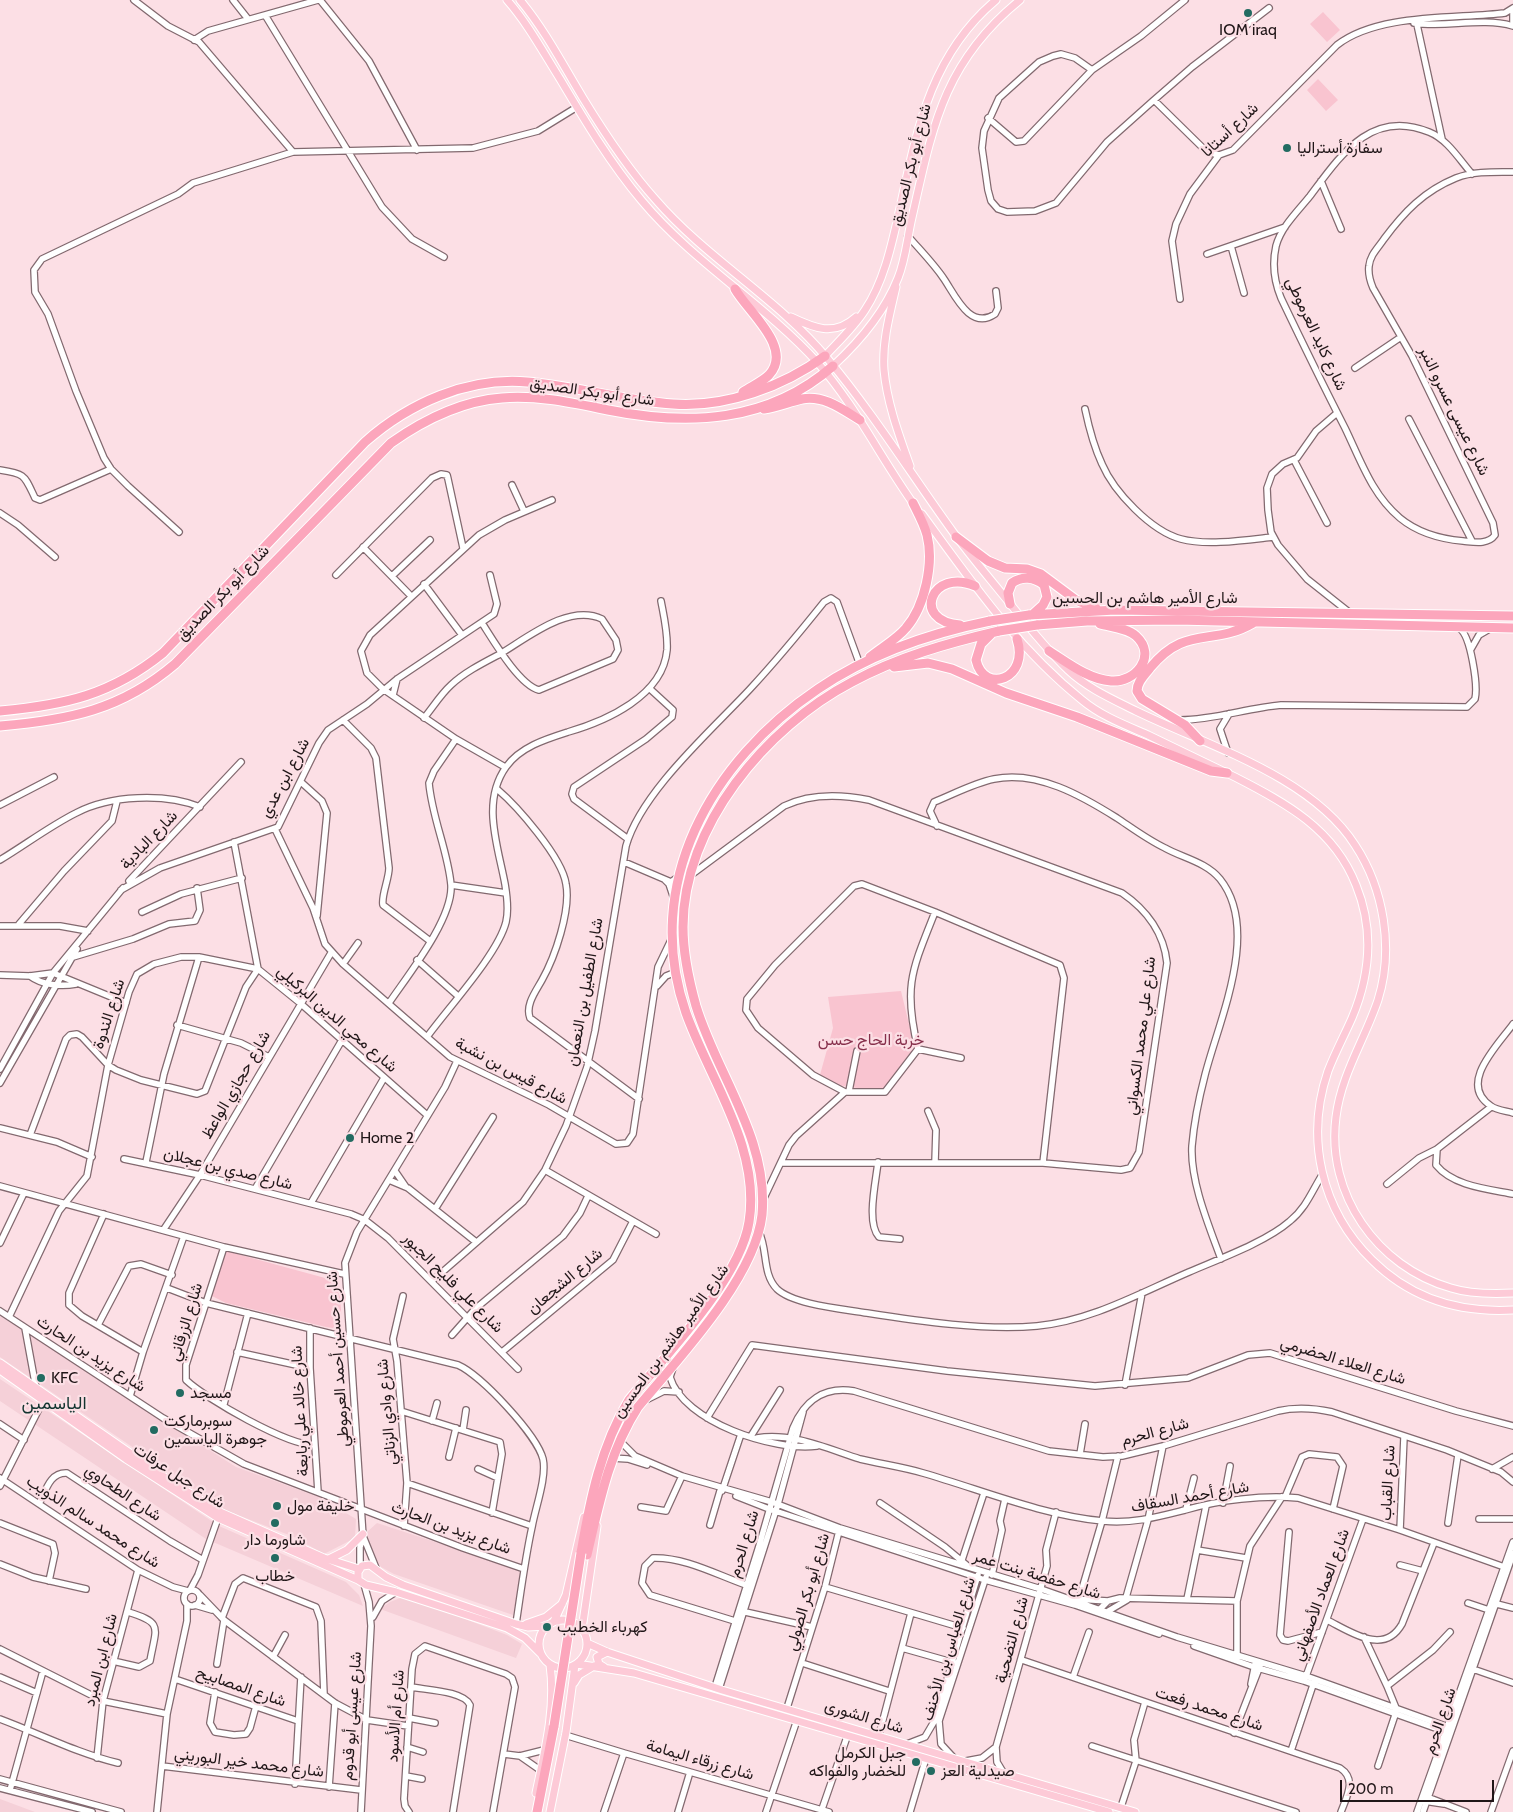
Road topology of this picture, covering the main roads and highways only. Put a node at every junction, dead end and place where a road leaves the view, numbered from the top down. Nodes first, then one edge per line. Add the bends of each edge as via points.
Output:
1 (507, 0) edge
2 (520, 0) edge
3 (996, 0) edge
4 (1020, 0) edge
5 (898, 278) junction
6 (735, 289) junction
7 (866, 309) junction
8 (785, 314) junction
9 (825, 356) junction
10 (816, 362) junction
11 (833, 366) junction
12 (825, 373) junction
13 (734, 398) junction
14 (752, 412) junction
15 (860, 420) junction
16 (913, 473) junction
17 (913, 503) junction
18 (956, 537) junction
19 (975, 586) junction
20 (1010, 604) junction
21 (1101, 610) junction
22 (1030, 614) junction
23 (1513, 616) edge
24 (1087, 621) junction
25 (1253, 623) junction
26 (966, 626) junction
27 (1513, 628) edge
28 (996, 632) junction
29 (1017, 639) junction
30 (1049, 652) junction
31 (860, 665) junction
32 (874, 671) junction
33 (0, 711) edge
34 (0, 726) edge
35 (1200, 740) junction
36 (1227, 773) junction
37 (1513, 1293) edge
38 (1513, 1310) edge
39 (0, 1363) edge
40 (0, 1370) edge
41 (589, 1502) junction
42 (598, 1507) junction
43 (363, 1535) road end
44 (584, 1554) junction
45 (329, 1559) junction
46 (360, 1568) junction
47 (361, 1582) junction
48 (585, 1598) junction
49 (565, 1599) junction
50 (554, 1621) junction
51 (522, 1625) junction
52 (546, 1626) junction
53 (582, 1629) junction
54 (525, 1638) junction
55 (587, 1643) junction
56 (607, 1652) junction
57 (540, 1653) junction
58 (550, 1665) junction
59 (576, 1665) junction
60 (595, 1666) junction
61 (604, 1667) junction
62 (553, 1685) junction
63 (572, 1685) junction
64 (571, 1694) junction
65 (560, 1729) junction
66 (533, 1812) edge
67 (537, 1812) edge
68 (542, 1812) edge
69 (550, 1812) edge
70 (1109, 1812) edge
71 (1135, 1812) edge

1 - 6 main road via 531,32 621,175 659,221
2 - 8 main road via 536,20 613,146 653,198 718,261
3 - 7 main road, شارع أبو بكر الصديق via 960,38 931,87 887,260
4 - 5 main road, شارع أبو بكر الصديق via 974,44 948,89 937,117
5 - 11 main road, شارع أبو بكر الصديق via 860,339
5 - 16 main road via 888,323 884,369 894,418
6 - 10 main road via 777,323
6 - 13 highway via 767,332 777,357 768,376
7 - 8 main road via 851,322 830,330 807,325
7 - 9 main road, شارع أبو بكر الصديق
8 - 9 main road
9 - 10 highway, شارع أبو بكر الصديق
9 - 11 main road
10 - 12 main road
10 - 13 highway, شارع أبو بكر الصديق via 778,384
11 - 12 highway, شارع أبو بكر الصديق
11 - 16 main road
12 - 14 highway, شارع أبو بكر الصديق
12 - 15 main road
13 - 33 highway, شارع أبو بكر الصديق via 701,404 674,404 514,381 471,386 431,400 395,419 365,442 163,653 140,671 84,698
14 - 15 highway via 817,398
14 - 34 highway, شارع أبو بكر الصديق via 712,419 674,419 521,397 484,400 453,408 420,424 385,448 154,682 111,706 75,717
15 - 17 main road
16 - 18 main road
17 - 19 main road
17 - 31 highway via 927,536 928,548 928,570 921,601 906,629
18 - 20 main road
18 - 21 highway via 996,565 1041,574 1076,600
19 - 26 highway via 960,581 945,584 935,592 932,600 933,612 940,621
19 - 29 main road via 990,609
20 - 22 highway via 1008,593 1012,583 1024,578 1036,580 1044,585 1047,597 1043,605
20 - 30 main road
21 - 22 highway, شارع الأمير هاشم بن الحسين
21 - 23 highway, شارع الأمير هاشم بن الحسين
22 - 26 highway, شارع الأمير هاشم بن الحسين, bridge
24 - 25 highway, شارع الأمير هاشم بن الحسين
24 - 28 highway, شارع الأمير هاشم بن الحسين, bridge
24 - 30 highway via 1136,636 1144,654 1139,672 1123,681 1109,681 1088,675
25 - 27 highway, شارع الأمير هاشم بن الحسين
25 - 35 highway via 1232,632 1176,644 1162,653 1137,687 1139,695 1178,720
26 - 31 highway, شارع الأمير هاشم بن الحسين
28 - 29 highway via 981,644 976,660 983,674 994,679 1010,675 1016,669 1020,651
28 - 32 highway, شارع الأمير هاشم بن الحسين via 930,649
29 - 36 main road via 1093,708
30 - 35 main road via 1080,681 1104,695
31 - 41 highway, شارع الأمير هاشم بن الحسين via 811,694 740,758 703,812 674,879 671,940 676,972 686,1012 746,1159 751,1188 749,1225 742,1246 704,1310 620,1415
32 - 36 highway via 920,663 943,666 1211,771
32 - 42 highway, شارع الأمير هاشم بن الحسين via 812,706 754,760 721,804 704,836 687,887 683,926 690,982 697,1009 752,1139 760,1171 762,1201 758,1231 736,1281 642,1402 619,1440
35 - 37 main road via 1290,784 1323,807 1354,842 1380,901 1385,933 1381,989 1345,1078 1335,1120 1335,1156 1350,1202 1369,1234 1385,1252 1425,1279 1459,1290
36 - 38 main road via 1277,798 1316,826 1346,864 1363,907 1368,945 1363,986 1329,1069 1319,1108 1318,1159 1329,1195 1347,1230 1370,1258 1399,1282 1430,1300 1479,1311
39 - 45 main road, شارع جبل عرفات via 214,1508 250,1527
40 - 47 main road, شارع جبل عرفات via 139,1468 218,1518
41 - 44 highway, شارع الأمير هاشم بن الحسين
41 - 49 main road, شارع الأمير هاشم بن الحسين
42 - 44 highway, شارع الأمير هاشم بن الحسين
42 - 48 main road, شارع الأمير هاشم بن الحسين
43 - 45 main road via 347,1550
44 - 65 highway, شارع الأمير هاشم بن الحسين, bridge
45 - 46 main road, شارع جبل عرفات
46 - 47 main road
46 - 51 main road, شارع جبل عرفات via 370,1565 397,1582
47 - 54 main road, شارع جبل عرفات via 506,1628
48 - 49 main road via 573,1608
48 - 53 main road, شارع الأمير هاشم بن الحسين
49 - 50 main road, شارع الأمير هاشم بن الحسين
49 - 51 main road via 544,1618
50 - 52 main road
50 - 53 main road via 574,1622
51 - 52 main road, شارع جبل عرفات
51 - 54 main road via 528,1633
52 - 57 main road via 540,1634
53 - 55 main road
54 - 57 main road, شارع جبل عرفات
55 - 56 main road, شارع الشورى
55 - 59 main road via 584,1655
56 - 61 main road via 597,1657
56 - 71 main road, شارع الشورى via 717,1688
57 - 58 main road
58 - 59 main road via 562,1668
58 - 62 main road
59 - 60 main road, شارع الشورى
59 - 63 main road, شارع الأمير هاشم بن الحسين
60 - 61 main road, شارع الشورى
60 - 63 main road
61 - 70 main road, شارع الشورى via 848,1734
62 - 64 main road via 560,1679 566,1680
62 - 66 main road via 551,1714
63 - 64 main road, شارع الأمير هاشم بن الحسين
64 - 65 main road, شارع الأمير هاشم بن الحسين
65 - 67 highway, شارع الأمير هاشم بن الحسين
65 - 68 highway, شارع الأمير هاشم بن الحسين
65 - 69 main road, شارع الأمير هاشم بن الحسين

